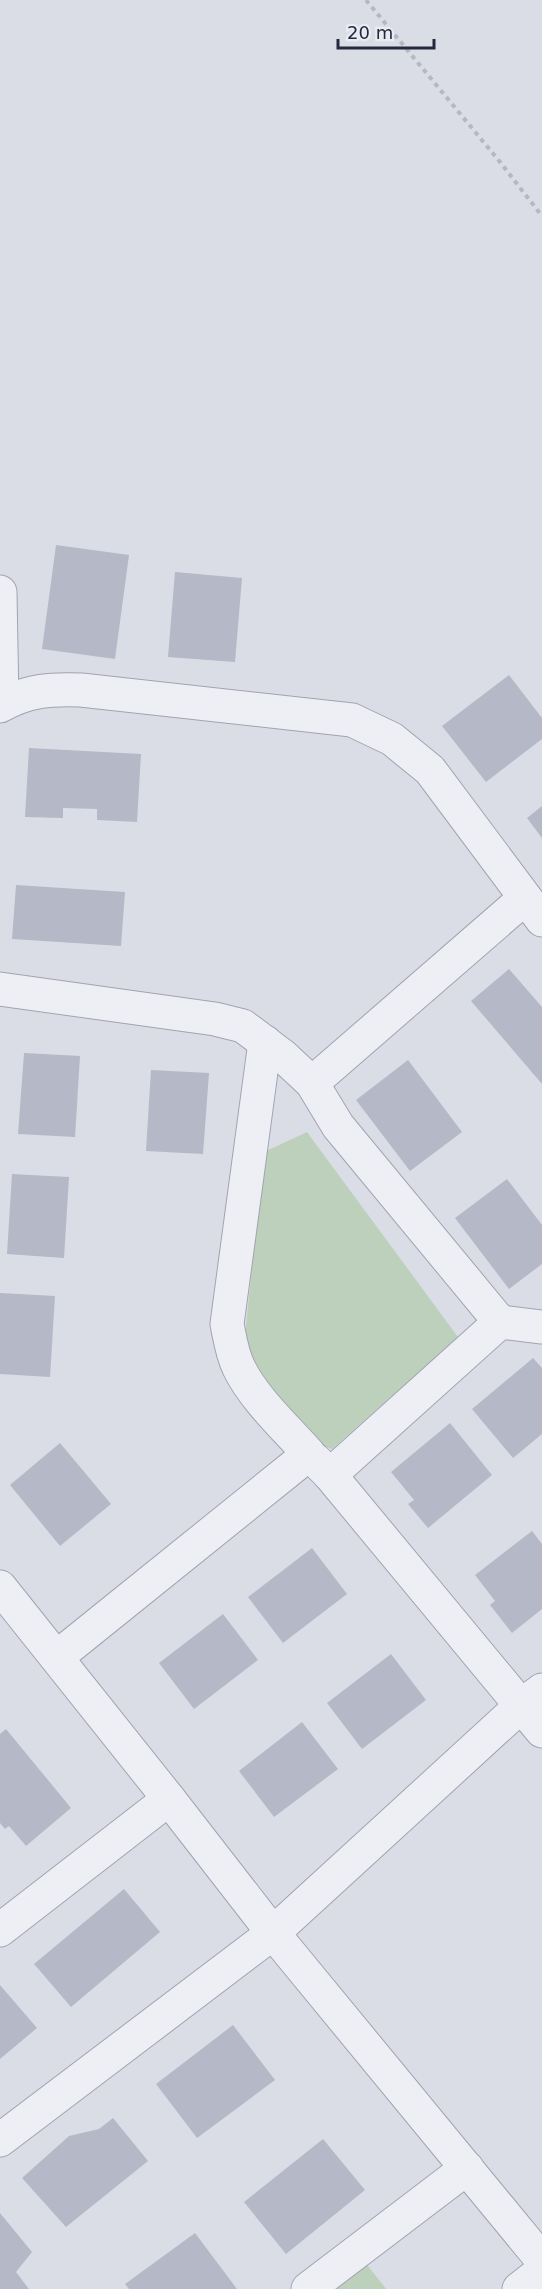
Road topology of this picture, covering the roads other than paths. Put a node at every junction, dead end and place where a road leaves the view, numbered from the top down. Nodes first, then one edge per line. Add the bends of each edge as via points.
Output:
1 (0, 592) edge
2 (1, 705) edge
3 (533, 909) edge
4 (0, 989) edge
5 (265, 1042) junction
6 (312, 1083) junction
7 (500, 1322) junction
8 (542, 1327) edge
9 (320, 1465) junction
10 (0, 1587) edge
11 (57, 1657) junction
12 (532, 1698) edge
13 (542, 1731) edge
14 (169, 1799) junction
15 (0, 1930) edge
16 (273, 1933) junction
17 (0, 2139) edge
18 (467, 2168) junction
19 (542, 2260) edge
20 (542, 2271) edge
21 (308, 2289) edge
22 (519, 2289) edge

1 - 2 street
2 - 3 street via 46,689 81,690 352,720 392,739 430,770
3 - 6 street
4 - 5 street via 215,1019 243,1026
5 - 6 street
5 - 9 street via 227,1324 240,1370
6 - 7 street via 338,1126
7 - 8 street
7 - 9 street
9 - 11 street
9 - 12 street
10 - 11 street
11 - 14 street
12 - 13 street
12 - 16 street
14 - 15 street
14 - 16 street
16 - 17 street
16 - 18 street
18 - 19 street
18 - 21 street
20 - 22 street

